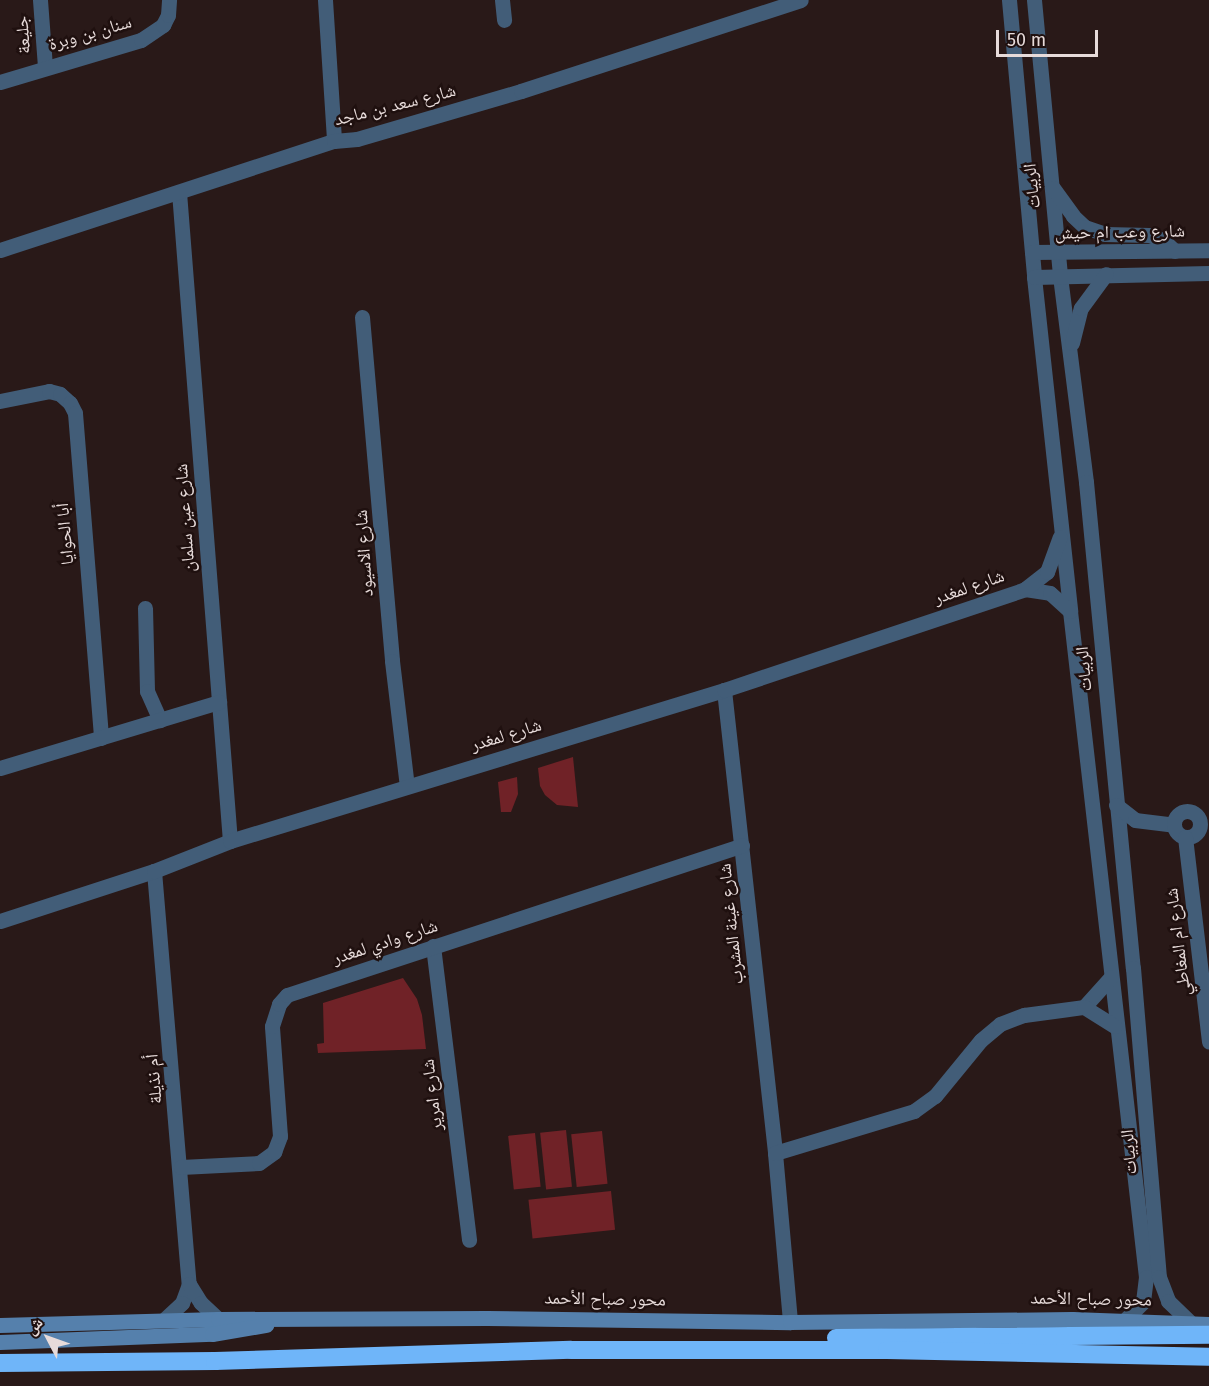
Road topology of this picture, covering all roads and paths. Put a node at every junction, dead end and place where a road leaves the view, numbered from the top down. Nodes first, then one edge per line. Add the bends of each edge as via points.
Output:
1 (40, 0) edge
2 (169, 0) edge
3 (325, 0) edge
4 (502, 0) edge
5 (801, 0) edge
6 (1009, 0) edge
7 (1034, 0) edge
8 (504, 20) dead end
9 (45, 66) junction
10 (0, 82) edge
11 (334, 141) junction
12 (1052, 185) junction
13 (179, 192) junction
14 (0, 250) edge
15 (1209, 250) edge
16 (1175, 251) junction
17 (1032, 252) junction
18 (1058, 252) junction
19 (1209, 273) edge
20 (1106, 274) junction
21 (1060, 276) junction
22 (1034, 278) junction
23 (362, 317) dead end
24 (1070, 354) junction
25 (0, 401) edge
26 (1062, 529) junction
27 (1025, 589) junction
28 (145, 608) dead end
29 (1070, 611) junction
30 (724, 690) junction
31 (219, 702) junction
32 (160, 720) junction
33 (101, 738) junction
34 (0, 768) edge
35 (407, 786) junction
36 (1116, 805) junction
37 (1204, 824) edge
38 (1174, 825) junction
39 (1185, 837) junction
40 (230, 841) junction
41 (742, 845) junction
42 (154, 871) junction
43 (0, 921) edge
44 (433, 946) junction
45 (1111, 977) junction
46 (1084, 1007) junction
47 (1208, 1022) edge
48 (1115, 1026) junction
49 (1209, 1042) edge
50 (775, 1153) junction
51 (181, 1167) junction
52 (469, 1240) dead end
53 (189, 1284) junction
54 (218, 1319) junction
55 (165, 1320) junction
56 (277, 1320) junction
57 (1125, 1320) junction
58 (790, 1322) junction
59 (1191, 1323) junction
60 (1209, 1324) edge
61 (0, 1325) edge
62 (1209, 1335) edge
63 (0, 1342) edge
64 (767, 1350) junction
65 (1209, 1357) edge
66 (0, 1363) edge

1 - 9 street, جليعة
2 - 9 street, سنان بن وبرة via 168,15 154,33 141,40
3 - 11 street
4 - 8 street
5 - 11 street, شارع سعد بن ماجد via 521,91 357,139
6 - 17 street, الربيات
7 - 12 street, الربيات
9 - 10 street, سنان بن وبرة
11 - 13 street, شارع سعد بن ماجد
12 - 16 street via 1085,227 1105,234 1149,235 1163,240
12 - 18 street, الربيات
13 - 14 street, شارع سعد بن ماجد
13 - 31 street, شارع عين سلمان
15 - 16 street, شارع وعب ام حيش
16 - 18 street, شارع وعب ام حيش
17 - 18 street, شارع وعب ام حيش
17 - 22 street, الربيات
18 - 21 street, الربيات
19 - 20 street
20 - 21 street
20 - 24 street via 1081,308
21 - 22 street
21 - 24 street, الربيات
22 - 26 street, الربيات
23 - 35 street, شارع الاسيود
24 - 36 street, الربيات
25 - 33 street, أبا الحوايا via 49,391 60,394 75,413
26 - 27 street, شارع لمغدر via 1047,572
26 - 29 street, الربيات
27 - 29 street, شارع لمغدر via 1050,593
27 - 30 street, شارع لمغدر
28 - 32 street via 147,691
29 - 45 street, الربيات
30 - 35 street, شارع لمغدر
30 - 41 street, شارع غينة المشرب
31 - 32 street
31 - 40 street, شارع عين سلمان
32 - 33 street
33 - 34 street
35 - 40 street, شارع لمغدر
36 - 38 street via 1135,820
36 - 59 street, الربيات via 1159,1277 1168,1301
37 - 38 street via 1186,811 1176,818
37 - 39 street via 1196,834
38 - 39 street
39 - 47 street, شارع ام المغاطي
40 - 42 street, شارع لمغدر
41 - 44 street, شارع وادي لمغدر
41 - 50 street, شارع غينة المشرب
42 - 43 street, شارع لمغدر
42 - 51 street, أم نذيلة
44 - 51 street, شارع وادي لمغدر via 287,995 279,1004 272,1026 280,1136 274,1152 259,1163
44 - 52 street, شارع امرير
45 - 46 street
45 - 48 street, الربيات
46 - 48 street
46 - 50 street via 1024,1015 1000,1024 981,1040 935,1096 914,1111
47 - 49 street, شارع ام المغاطي
48 - 57 street, الربيات via 1146,1277 1143,1302
50 - 58 street, شارع غينة المشرب
51 - 53 street, أم نذيلة
53 - 54 street
53 - 55 street via 182,1303
54 - 55 street, محور صباح الأحمد
54 - 56 street, محور صباح الأحمد
55 - 61 street, محور صباح الأحمد
56 - 58 street, محور صباح الأحمد
56 - 63 street via 259,1328 212,1334
57 - 58 street, محور صباح الأحمد
57 - 59 street, محور صباح الأحمد
59 - 60 street, محور صباح الأحمد
62 - 64 highway via 816,1339
64 - 65 highway
64 - 66 highway via 571,1350

